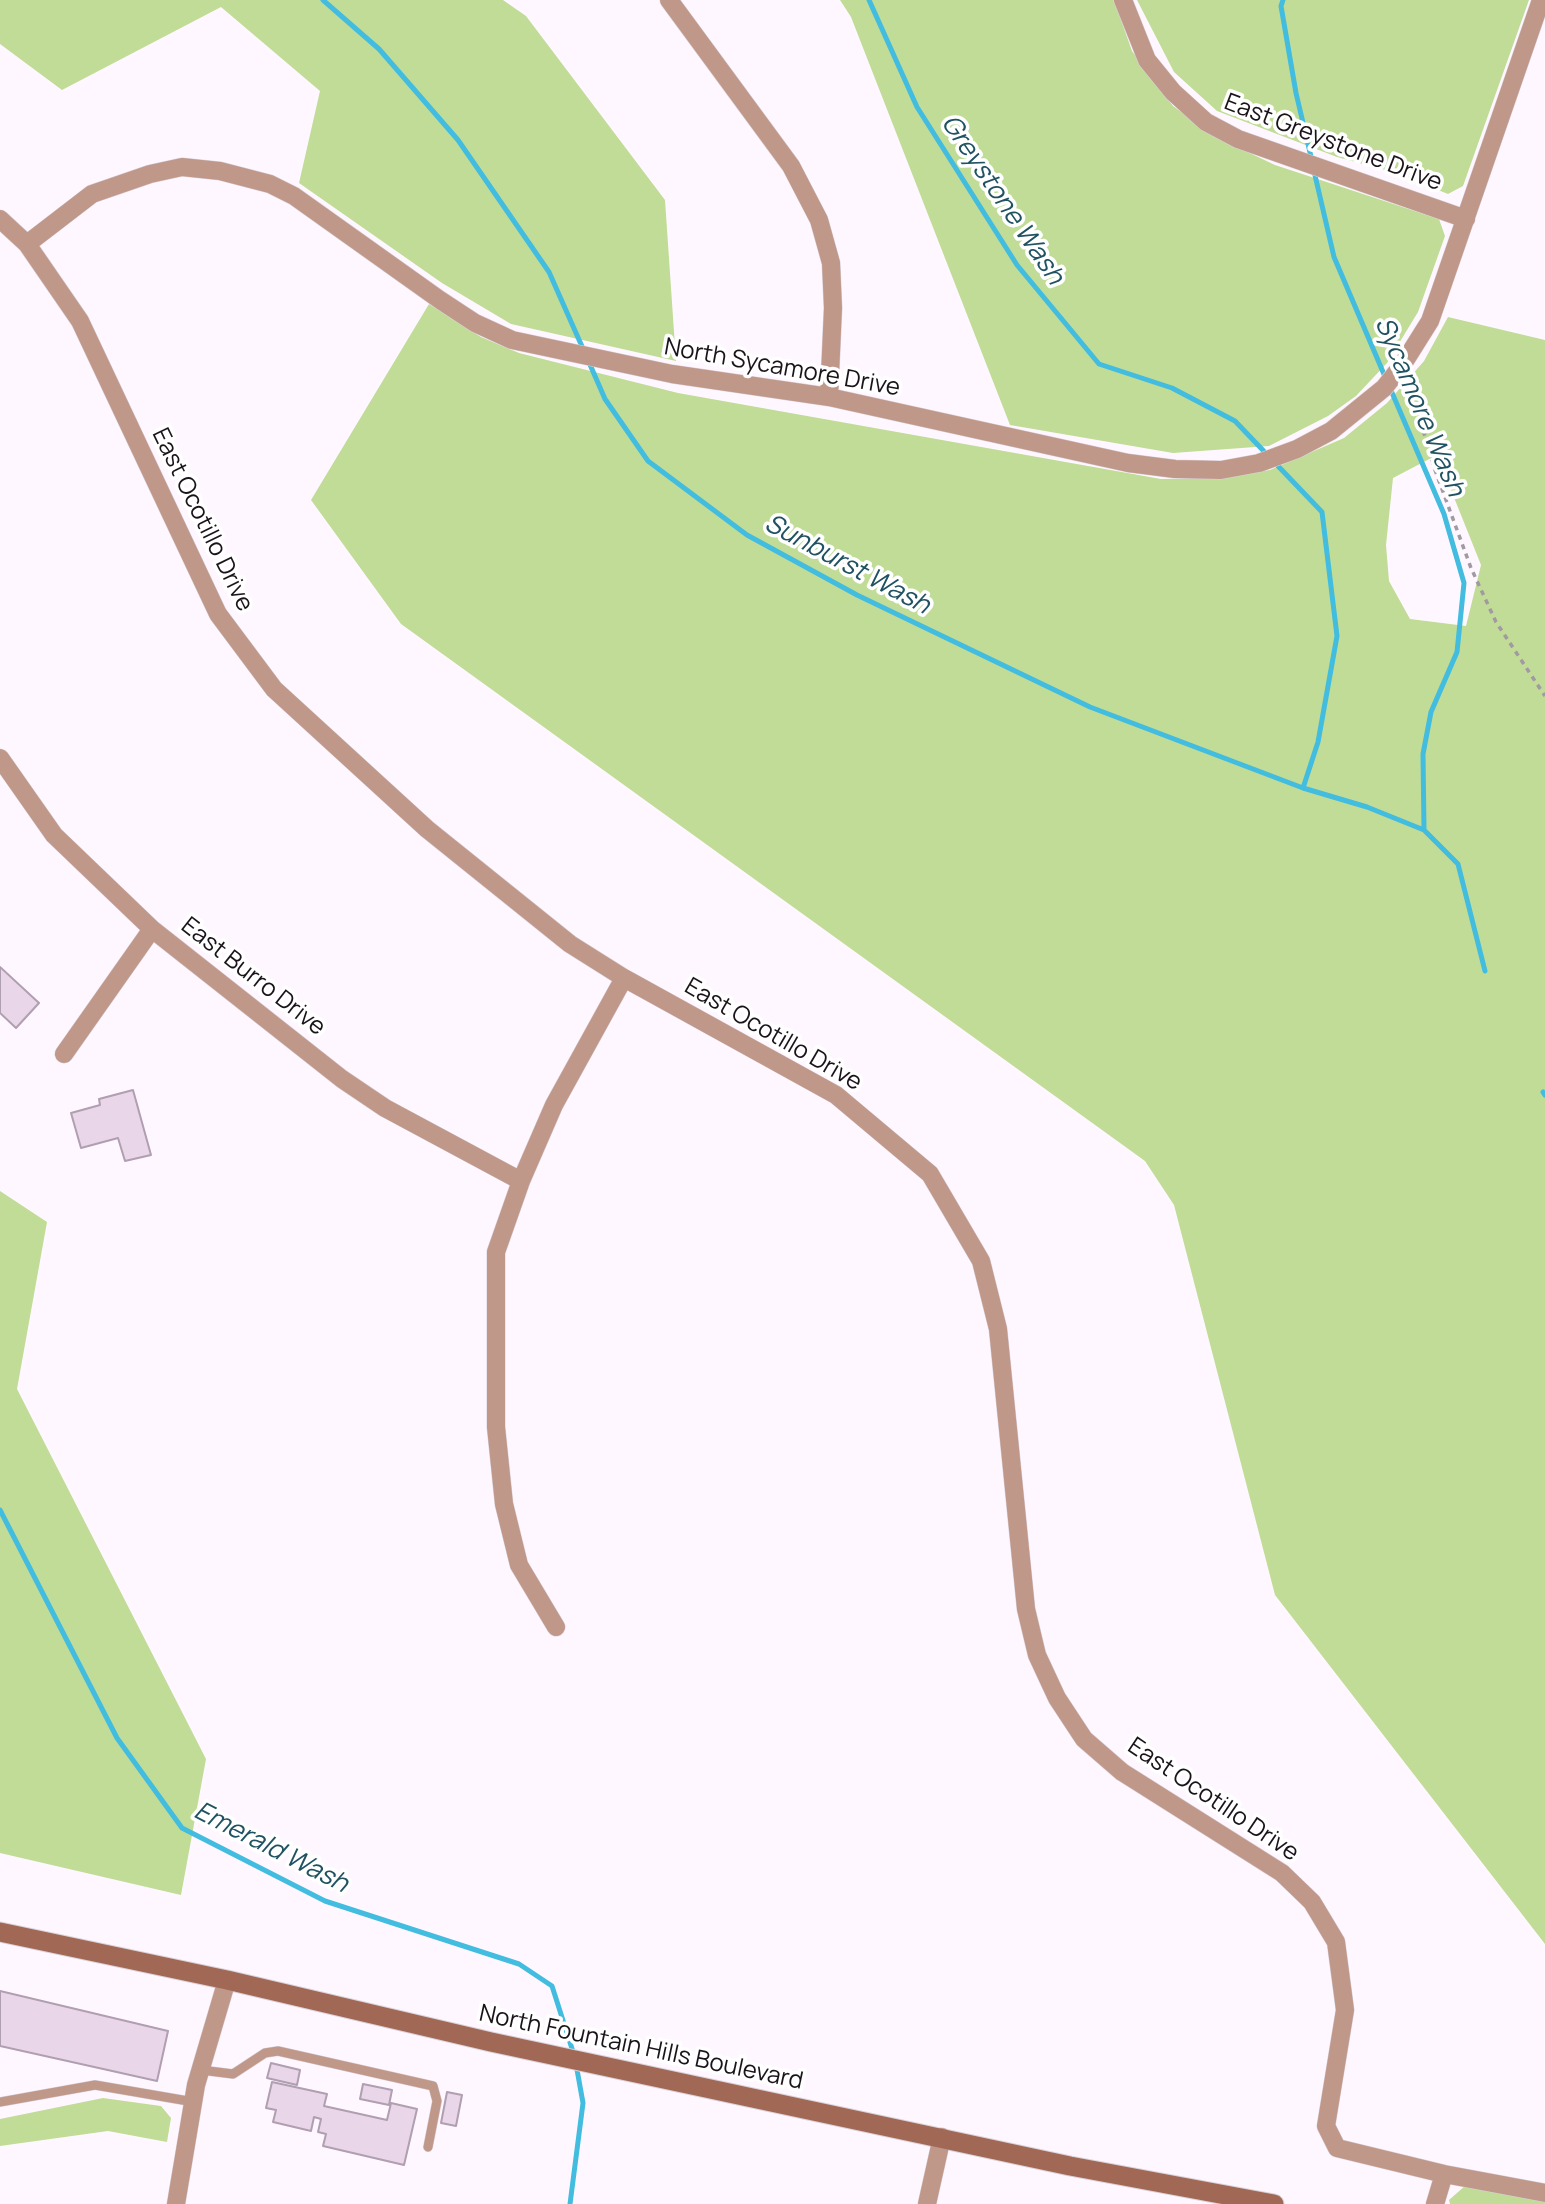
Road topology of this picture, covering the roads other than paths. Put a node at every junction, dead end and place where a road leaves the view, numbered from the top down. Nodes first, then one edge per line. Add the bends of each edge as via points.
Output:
1 (669, 0) edge
2 (1124, 0) edge
3 (1541, 0) edge
4 (0, 219) edge
5 (1466, 219) junction
6 (27, 244) junction
7 (829, 397) junction
8 (0, 758) edge
9 (152, 929) junction
10 (624, 978) junction
11 (64, 1054) dead end
12 (521, 1181) junction
13 (556, 1627) dead end
14 (0, 1932) edge
15 (227, 1980) junction
16 (201, 2070) junction
17 (0, 2102) edge
18 (194, 2102) junction
19 (942, 2137) junction
20 (428, 2147) dead end
21 (1444, 2174) junction
22 (1545, 2193) edge
23 (176, 2204) edge
24 (927, 2204) edge
25 (1274, 2204) edge
26 (1435, 2204) edge

1 - 7 street via 791,166 819,220 831,263
2 - 5 street, East Greystone Drive via 1147,60 1206,122 1238,139
3 - 5 street, North Sycamore Drive
4 - 6 street, East Ocotillo Drive
5 - 7 street, North Sycamore Drive via 1430,321 1384,388 1331,431 1259,463 1221,470 1128,463
6 - 7 street, North Sycamore Drive via 92,194 182,167 220,171 270,184 294,196 440,300 512,340 672,374
6 - 10 street, East Ocotillo Drive via 80,321 189,559 218,614 259,671 299,714 427,829 570,944
8 - 9 street, East Burro Drive via 54,835
9 - 11 street
9 - 12 street, East Burro Drive via 342,1079 385,1108
10 - 12 street via 554,1105
10 - 21 street, East Ocotillo Drive via 836,1095 930,1174 981,1261 998,1329 1026,1609 1037,1655 1057,1698 1084,1739 1122,1772 1282,1872 1312,1902 1336,1942 1345,2010 1326,2126 1329,2137 1350,2153
12 - 13 street via 496,1252 496,1427 504,1504 519,1565
14 - 15 main road, North Fountain Hills Boulevard
15 - 16 street
15 - 19 main road, North Fountain Hills Boulevard via 491,2042
16 - 18 street
16 - 20 lane via 233,2074 265,2053 278,2051 433,2086 437,2101
17 - 18 lane via 95,2085
18 - 23 street
19 - 24 street
19 - 25 main road, North Fountain Hills Boulevard
21 - 22 street
21 - 26 street

